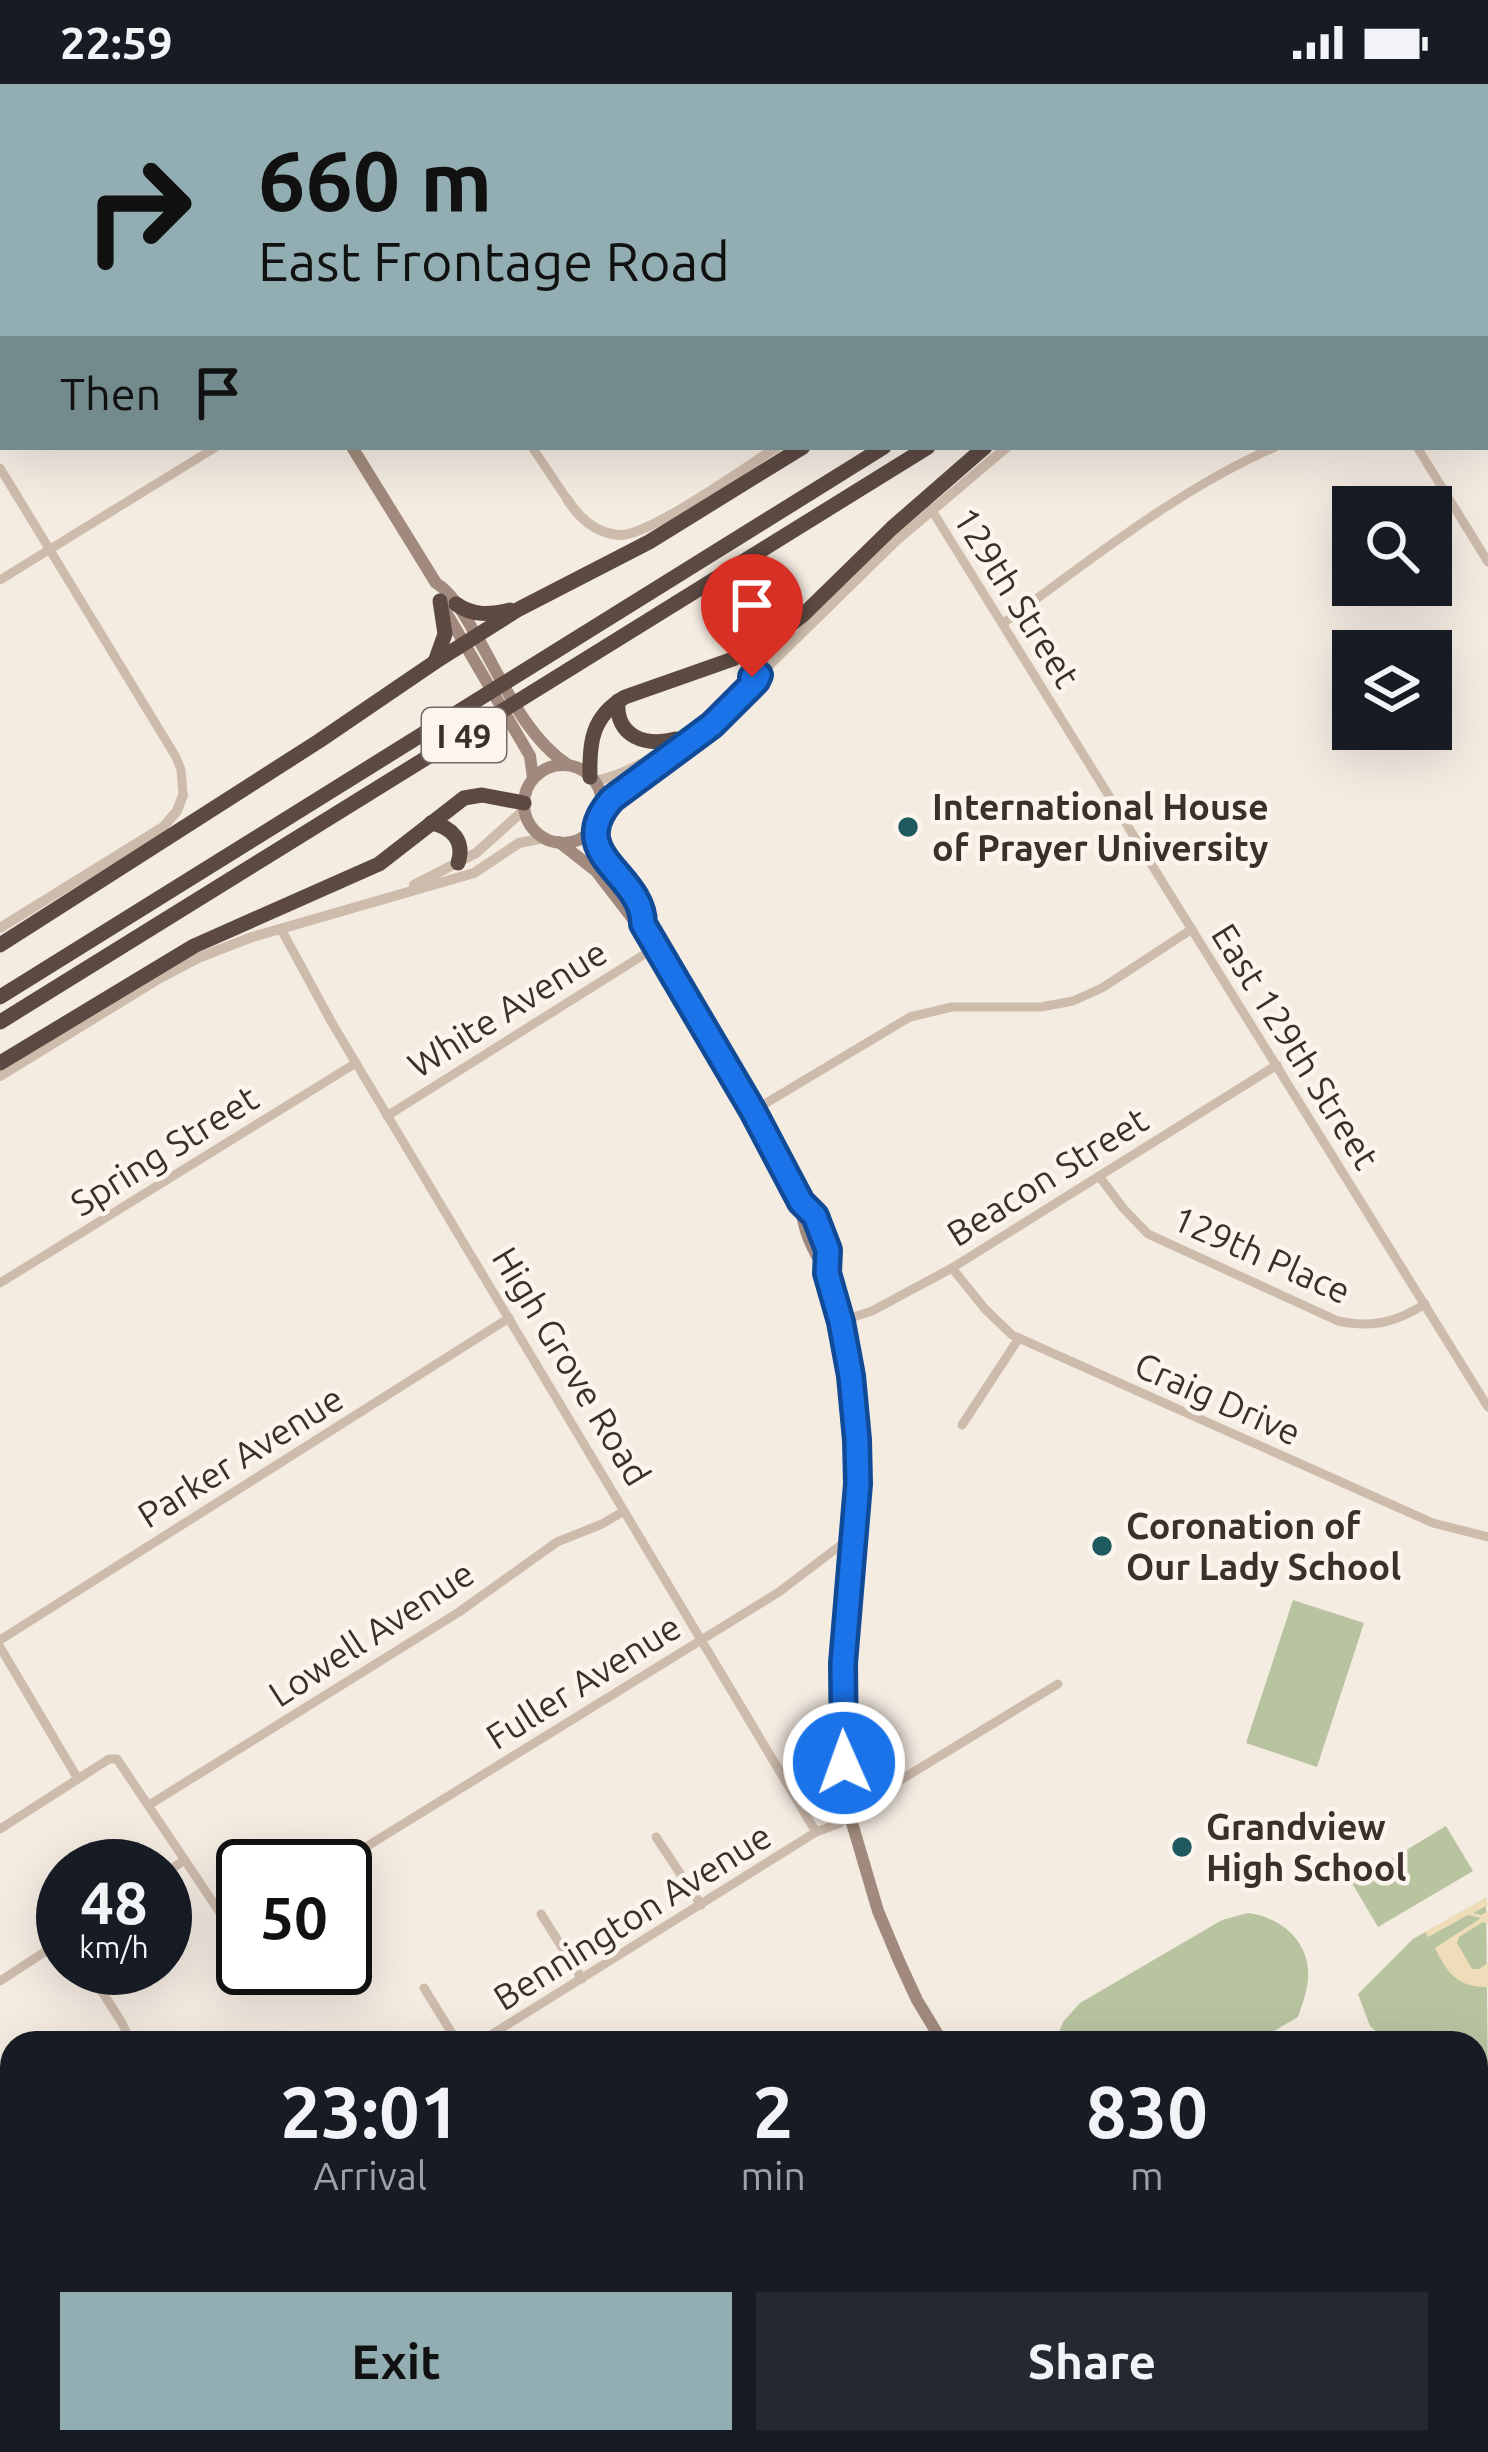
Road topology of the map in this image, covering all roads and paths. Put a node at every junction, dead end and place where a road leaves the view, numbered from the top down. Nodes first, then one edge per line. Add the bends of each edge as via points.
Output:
1 (211, 450) edge
2 (354, 450) edge
3 (534, 450) edge
4 (772, 450) edge
5 (798, 450) edge
6 (879, 450) edge
7 (923, 450) edge
8 (982, 450) edge
9 (1003, 450) edge
10 (1268, 450) edge
11 (1419, 450) edge
12 (0, 468) edge
13 (567, 499) joint
14 (931, 509) junction
15 (49, 550) junction
16 (1488, 562) edge
17 (0, 580) edge
18 (448, 602) junction
19 (519, 609) junction
20 (1002, 624) junction
21 (474, 646) junction
22 (435, 662) junction
23 (759, 675) junction
24 (618, 700) junction
25 (1058, 713) joint
26 (676, 739) junction
27 (529, 740) junction
28 (568, 765) junction
29 (533, 779) junction
30 (592, 779) junction
31 (183, 795) joint
32 (524, 807) junction
33 (601, 811) junction
34 (431, 824) junction
35 (595, 826) junction
36 (551, 840) junction
37 (458, 863) junction
38 (402, 892) junction
39 (643, 924) junction
40 (0, 928) edge
41 (281, 929) junction
42 (1192, 929) junction
43 (0, 945) edge
44 (656, 947) junction
45 (0, 997) edge
46 (0, 1022) edge
47 (356, 1063) junction
48 (0, 1064) edge
49 (1277, 1065) junction
50 (0, 1076) edge
51 (753, 1111) junction
52 (387, 1116) junction
53 (1099, 1175) junction
54 (952, 1268) junction
55 (0, 1283) edge
56 (1424, 1304) junction
57 (509, 1318) junction
58 (841, 1322) junction
59 (1019, 1338) junction
60 (1488, 1407) edge
61 (962, 1425) dead end
62 (624, 1510) junction
63 (854, 1535) junction
64 (1488, 1537) edge
65 (701, 1640) junction
66 (0, 1643) edge
67 (1058, 1684) dead end
68 (78, 1779) junction
69 (149, 1804) junction
70 (850, 1816) junction
71 (0, 1829) edge
72 (816, 1832) junction
73 (656, 1837) dead end
74 (172, 1839) edge
75 (372, 1843) edge
76 (192, 1870) edge
77 (216, 1906) edge
78 (701, 1906) junction
79 (541, 1914) dead end
80 (36, 1958) edge
81 (582, 1979) junction
82 (0, 1981) edge
83 (424, 1988) dead end
84 (104, 1995) edge
85 (126, 2031) edge
86 (451, 2031) edge
87 (498, 2031) edge
88 (936, 2031) edge

1 - 15 street
2 - 18 main road
3 - 13 street
4 - 13 street via 624,536 595,529
5 - 19 highway via 636,550
6 - 45 highway, I 49
7 - 46 highway, I 49
8 - 24 highway via 782,632 733,659
9 - 14 street
10 - 20 street via 1231,466
11 - 16 street
12 - 15 street
14 - 20 street, 129th Street
14 - 23 street
15 - 17 street
15 - 31 street via 176,757
18 - 19 highway via 481,614
18 - 21 main road
18 - 22 highway
19 - 21 highway
20 - 25 street, 129th Street
21 - 22 highway
21 - 27 main road
22 - 43 highway
23 - 26 street
23 - 33 street via 712,725
24 - 26 highway via 619,718 639,740
24 - 30 highway via 595,727
25 - 42 street, East 129th Street
26 - 30 street via 625,772
27 - 28 main road
27 - 29 main road
28 - 29 main road
28 - 30 main road
29 - 32 main road
30 - 33 main road
31 - 40 street via 163,827
32 - 34 highway via 473,795
32 - 36 main road
32 - 37 street
33 - 35 main road
34 - 37 highway via 458,839
34 - 48 highway via 365,872 183,951
35 - 36 main road via 579,839
35 - 39 main road via 602,854 638,903
36 - 38 street via 519,843 474,873
36 - 39 main road via 596,871
37 - 38 street
38 - 41 street
39 - 44 main road
41 - 47 street, High Grove Road
41 - 50 street via 173,971
42 - 49 street, East 129th Street
42 - 51 street via 1073,1001 910,1017
44 - 51 main road
44 - 52 street, White Avenue
47 - 52 street, High Grove Road
47 - 55 street, Spring Street
49 - 53 street, Beacon Street
49 - 56 street, East 129th Street
51 - 58 main road via 815,1216
52 - 57 street, High Grove Road
53 - 54 street, Beacon Street
53 - 56 street, 129th Place via 1148,1234 1338,1321 1382,1324
54 - 58 street, Beacon Street
54 - 59 street, Craig Drive
56 - 60 street, East 129th Street
57 - 62 street, High Grove Road
57 - 66 street, Parker Avenue
58 - 63 main road via 857,1440
59 - 61 street
59 - 64 street, Craig Drive via 1433,1523
62 - 65 street, High Grove Road
62 - 69 street, Lowell Avenue via 557,1542
63 - 65 street, Fuller Avenue
63 - 70 main road via 842,1707
65 - 72 street, High Grove Road
65 - 75 street, Fuller Avenue
66 - 68 street
67 - 70 street, Bennington Avenue
68 - 69 street via 117,1759
68 - 71 street
69 - 74 street
70 - 72 street, Bennington Avenue
70 - 88 main road via 891,1943
72 - 78 street, Bennington Avenue
73 - 78 street
76 - 77 street
78 - 81 street, Bennington Avenue
79 - 81 street
80 - 82 street
81 - 87 street, Bennington Avenue
83 - 86 street
84 - 85 street

